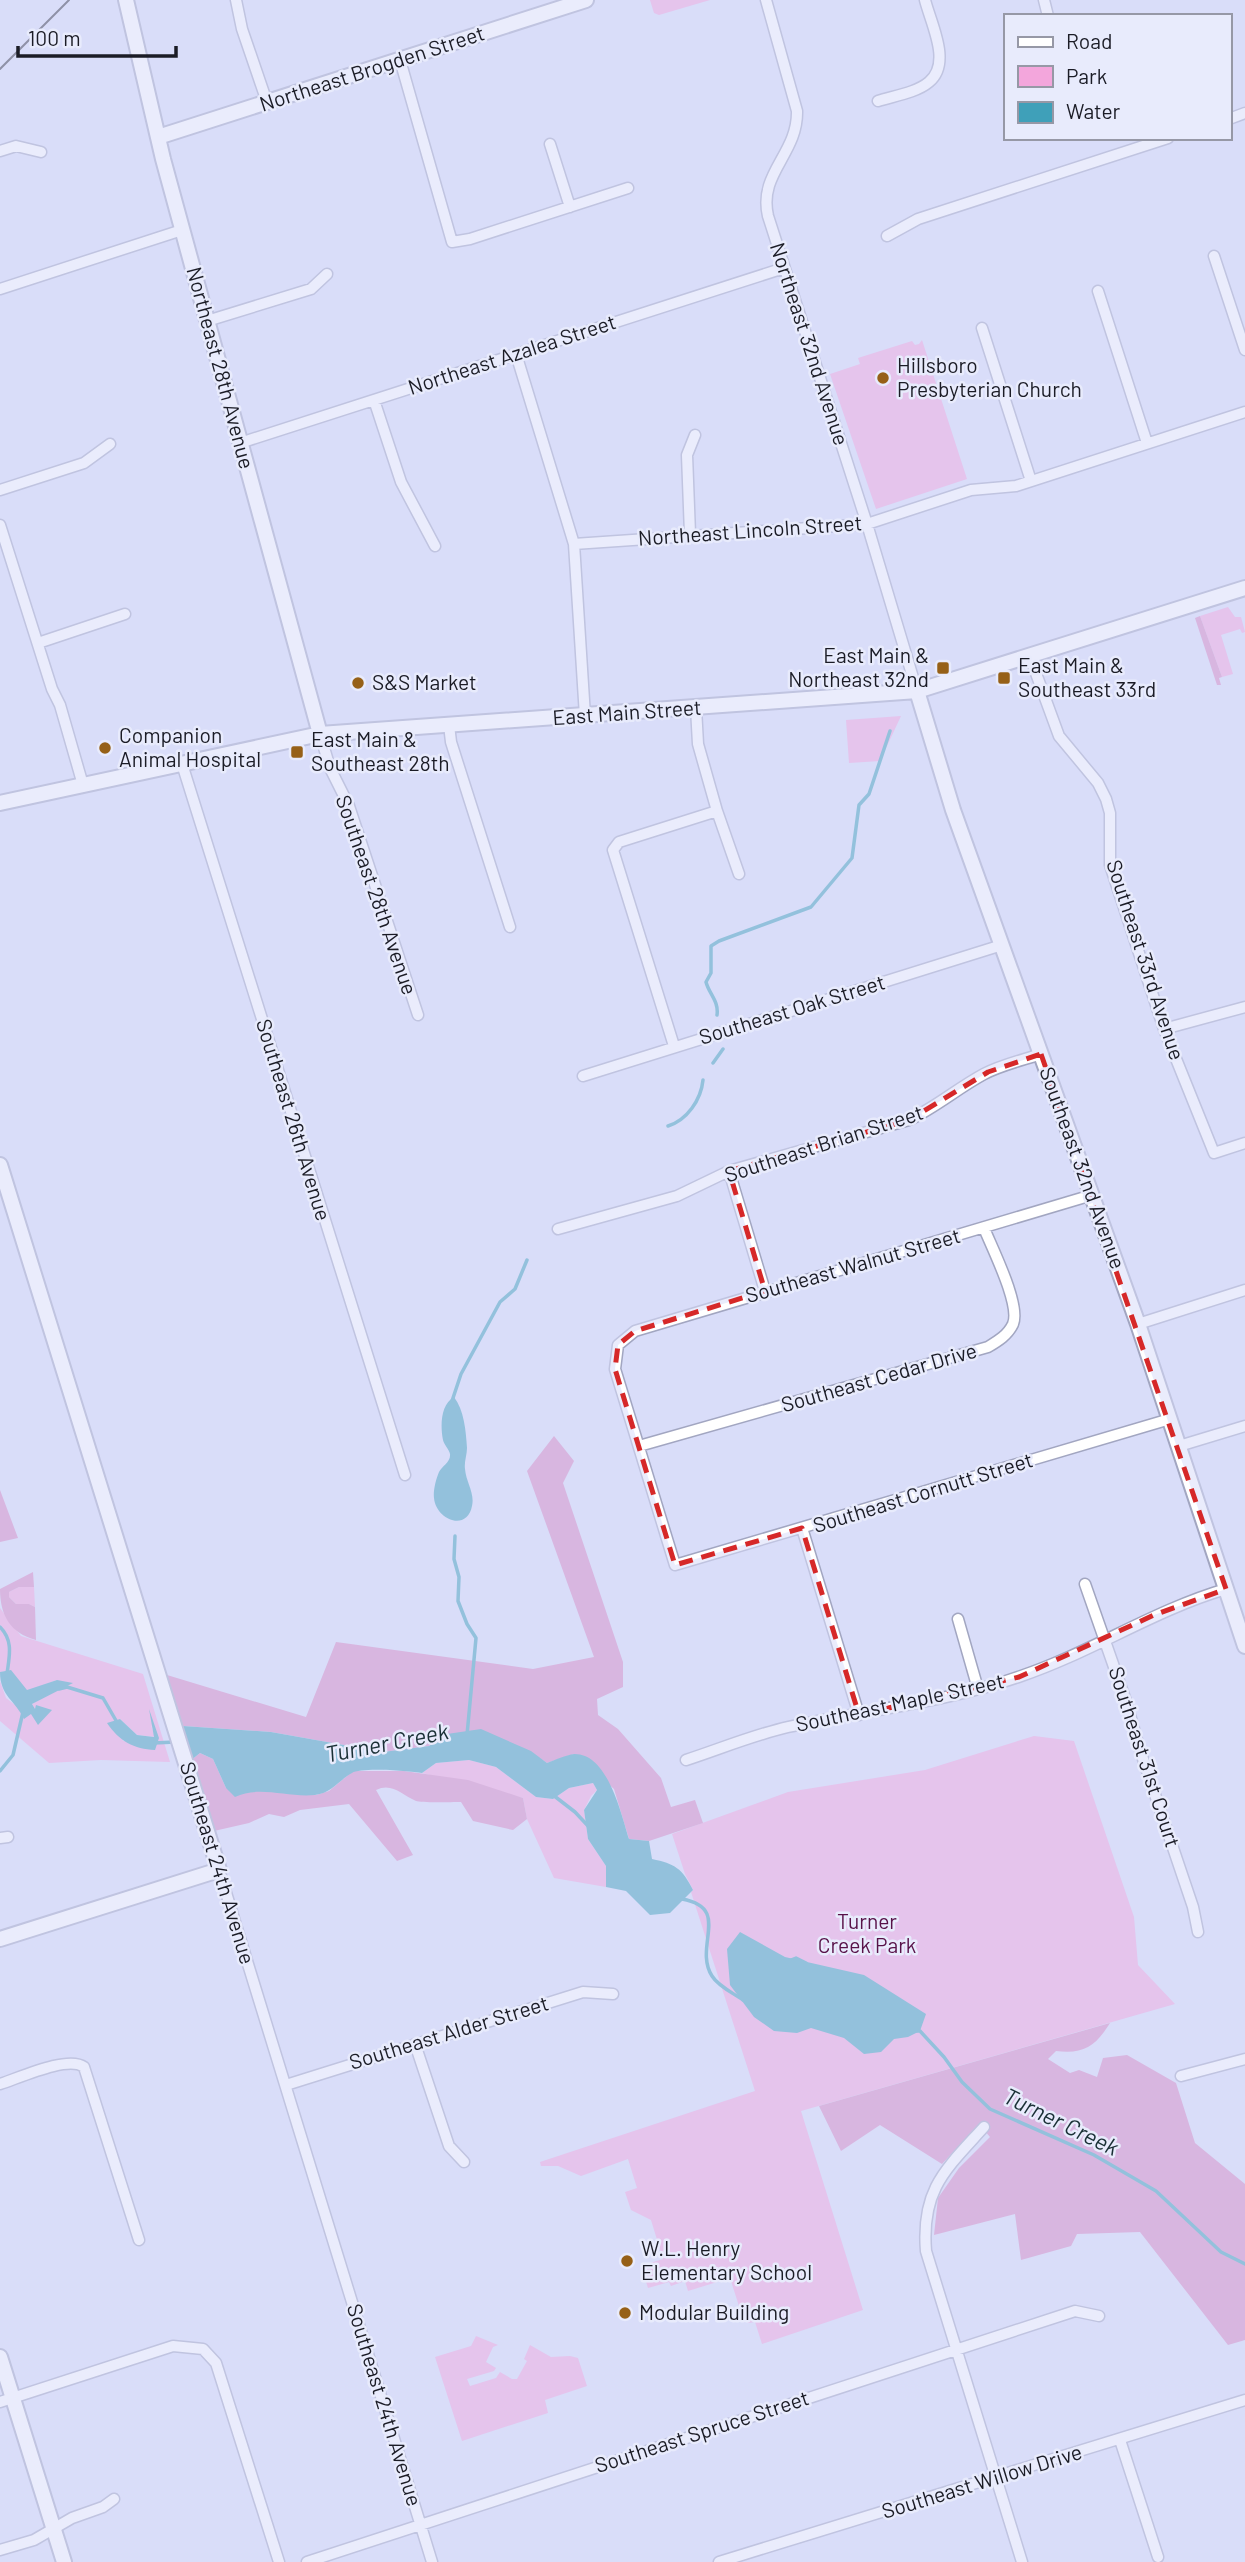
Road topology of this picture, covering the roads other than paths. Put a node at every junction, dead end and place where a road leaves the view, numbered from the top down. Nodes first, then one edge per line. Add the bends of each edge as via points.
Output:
1 (126, 0) edge
2 (236, 0) edge
3 (586, 0) edge
4 (766, 0) edge
5 (925, 0) edge
6 (400, 60) junction
7 (878, 101) dead end
8 (267, 102) junction
9 (158, 137) junction
10 (1162, 140) edge
11 (550, 144) dead end
12 (0, 151) edge
13 (41, 152) dead end
14 (628, 188) dead end
15 (570, 207) junction
16 (182, 230) junction
17 (887, 236) dead end
18 (1214, 256) dead end
19 (784, 268) junction
20 (327, 274) dead end
21 (0, 289) edge
22 (1098, 291) dead end
23 (207, 321) junction
24 (982, 328) dead end
25 (1245, 350) edge
26 (516, 354) junction
27 (374, 400) junction
28 (1245, 411) edge
29 (695, 435) dead end
30 (240, 443) junction
31 (1147, 443) junction
32 (110, 444) dead end
33 (1031, 481) junction
34 (0, 490) edge
35 (867, 524) junction
36 (0, 525) edge
37 (690, 534) junction
38 (574, 544) junction
39 (435, 545) dead end
40 (1245, 587) edge
41 (125, 614) dead end
42 (38, 643) junction
43 (1030, 657) junction
44 (917, 691) junction
45 (696, 708) junction
46 (584, 716) junction
47 (449, 725) junction
48 (320, 734) junction
49 (182, 764) junction
50 (83, 785) junction
51 (0, 803) edge
52 (717, 811) junction
53 (739, 874) dead end
54 (510, 927) dead end
55 (1002, 944) junction
56 (1245, 1007) edge
57 (418, 1016) dead end
58 (1164, 1029) junction
59 (674, 1046) junction
60 (1041, 1054) junction
61 (583, 1076) dead end
62 (1245, 1143) edge
63 (0, 1165) edge
64 (729, 1171) junction
65 (1092, 1195) junction
66 (984, 1228) junction
67 (558, 1229) dead end
68 (1245, 1290) edge
69 (765, 1291) junction
70 (1138, 1324) junction
71 (1170, 1419) junction
72 (1245, 1426) edge
73 (639, 1446) junction
74 (1178, 1446) junction
75 (405, 1475) dead end
76 (802, 1528) junction
77 (1085, 1584) dead end
78 (1226, 1589) junction
79 (958, 1619) dead end
80 (1106, 1639) junction
81 (1245, 1646) edge
82 (978, 1689) junction
83 (859, 1715) junction
84 (686, 1760) dead end
85 (219, 1870) junction
86 (1198, 1931) dead end
87 (0, 1939) edge
88 (613, 1994) dead end
89 (415, 2044) junction
90 (1245, 2059) edge
91 (1181, 2076) dead end
92 (0, 2084) edge
93 (286, 2085) junction
94 (984, 2127) dead end
95 (464, 2162) dead end
96 (139, 2240) dead end
97 (1099, 2316) dead end
98 (957, 2349) junction
99 (0, 2357) edge
100 (1245, 2400) edge
101 (7, 2401) edge
102 (1120, 2440) junction
103 (996, 2477) junction
104 (114, 2499) dead end
105 (421, 2525) junction
106 (54, 2529) junction
107 (0, 2550) edge
108 (1158, 2557) dead end
109 (64, 2562) edge
110 (279, 2562) edge
111 (307, 2562) edge
112 (432, 2562) edge
113 (719, 2562) edge
114 (1023, 2562) edge

1 - 9 main road, Northeast 28th Avenue
2 - 8 street
3 - 6 main road, Northeast Brogden Street
4 - 19 street, Northeast 32nd Avenue via 797,111 795,135 765,194
5 - 7 street via 940,56 938,70 929,83
6 - 8 main road, Northeast Brogden Street
6 - 15 street via 452,242
8 - 9 main road, Northeast Brogden Street
9 - 16 main road, Northeast 28th Avenue
10 - 17 street via 918,219
11 - 15 street
12 - 13 street via 16,146
14 - 15 street
16 - 21 street
16 - 23 main road, Northeast 28th Avenue
18 - 25 street
19 - 26 street, Northeast Azalea Street
19 - 35 street, Northeast 32nd Avenue
20 - 23 street via 310,289
22 - 31 street
23 - 30 main road, Northeast 28th Avenue
24 - 33 street
26 - 27 street, Northeast Azalea Street
26 - 38 street
27 - 30 street, Northeast Azalea Street
27 - 39 street via 401,482
28 - 31 street, Northeast Lincoln Street
29 - 37 street via 687,455
30 - 48 main road, Northeast 28th Avenue
31 - 33 street, Northeast Lincoln Street
32 - 34 street via 84,463
33 - 35 street, Northeast Lincoln Street via 971,490
35 - 37 street, Northeast Lincoln Street
35 - 44 street, Northeast 32nd Avenue
36 - 42 street
37 - 38 street, Northeast Lincoln Street
38 - 46 street
40 - 43 main road, East Main Street
41 - 42 street
42 - 50 street
43 - 44 main road, East Main Street
43 - 58 street, Southeast 33rd Avenue via 1059,736 1106,799 1110,865
44 - 45 main road, East Main Street
44 - 55 main road, Southeast 32nd Avenue via 953,810
45 - 46 main road, East Main Street
45 - 52 street via 698,744
46 - 47 main road, East Main Street
47 - 48 main road, East Main Street
47 - 54 street
48 - 49 main road, East Main Street
48 - 57 street, Southeast 28th Avenue via 349,806
49 - 50 main road, East Main Street
49 - 75 street, Southeast 26th Avenue
50 - 51 main road, East Main Street
52 - 53 street
52 - 59 street via 619,842 613,850
55 - 59 street, Southeast Oak Street
55 - 60 main road, Southeast 32nd Avenue
56 - 58 street
58 - 62 street, Southeast 33rd Avenue via 1214,1153
59 - 61 street, Southeast Oak Street
60 - 64 street, Southeast Brian Street via 988,1072 909,1119
60 - 65 main road, Southeast 32nd Avenue
63 - 85 main road, Southeast 24th Avenue
64 - 67 street, Southeast Brian Street via 677,1196
64 - 69 street
65 - 66 street, Southeast Walnut Street
65 - 70 main road, Southeast 32nd Avenue
66 - 69 street, Southeast Walnut Street
66 - 73 street, Southeast Cedar Drive via 1013,1303 1014,1323 988,1347
68 - 70 street
69 - 73 street, Southeast Walnut Street via 635,1331 618,1345 615,1368
70 - 71 main road, Southeast 32nd Avenue
71 - 74 main road, Southeast 32nd Avenue
71 - 76 street, Southeast Cornutt Street
72 - 74 street
73 - 76 street, Southeast Cornutt Street via 675,1564
74 - 78 main road, Southeast 32nd Avenue
76 - 83 street
77 - 80 street, Southeast 31st Court
78 - 80 street, Southeast Maple Street via 1192,1599
78 - 81 main road, Southeast 32nd Avenue
79 - 82 street
80 - 82 street, Southeast Maple Street via 1055,1664
80 - 86 street, Southeast 31st Court
82 - 83 street, Southeast Maple Street
83 - 84 street, Southeast Maple Street via 783,1728
85 - 87 main road
85 - 93 street, Southeast 24th Avenue
88 - 89 street, Southeast Alder Street via 583,1992
89 - 93 street, Southeast Alder Street
89 - 95 street via 449,2146
90 - 91 street
92 - 96 street via 65,2063 84,2067
93 - 105 street, Southeast 24th Avenue
94 - 98 street via 941,2176 928,2207 926,2251
97 - 98 street, Southeast Spruce Street via 1075,2311
98 - 103 street
98 - 105 street, Southeast Spruce Street
99 - 101 main road
100 - 102 street, Southeast Willow Drive
101 - 106 main road
101 - 110 street via 173,2346 203,2349 216,2363
102 - 103 street, Southeast Willow Drive
102 - 108 street
103 - 113 street, Southeast Willow Drive
103 - 114 street
104 - 106 street
105 - 111 street, Southeast Spruce Street
105 - 112 street, Southeast 24th Avenue
106 - 107 street
106 - 109 main road

